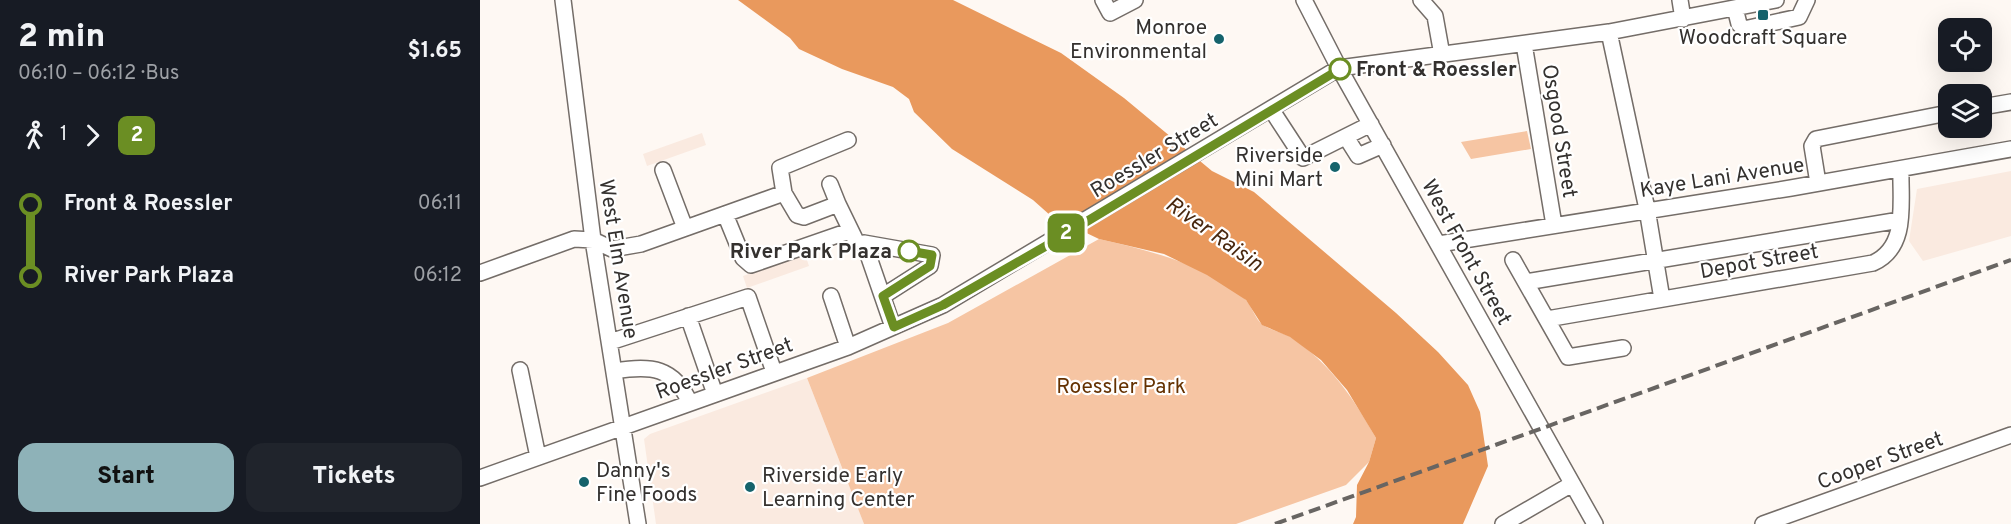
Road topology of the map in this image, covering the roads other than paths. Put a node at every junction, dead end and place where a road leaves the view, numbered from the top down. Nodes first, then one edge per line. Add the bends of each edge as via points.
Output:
1 (563, 0) edge
2 (1135, 0) edge
3 (1304, 0) edge
4 (1421, 0) edge
5 (1680, 0) edge
6 (1776, 0) edge
7 (1807, 0) edge
8 (1106, 7) edge
9 (1735, 8) junction
10 (1683, 19) junction
11 (1609, 32) junction
12 (1524, 44) junction
13 (1442, 55) junction
14 (1340, 69) junction
15 (2011, 102) edge
16 (1992, 105) edge
17 (1271, 109) junction
18 (1938, 116) edge
19 (1371, 124) junction
20 (1346, 137) junction
21 (848, 140) dead end
22 (1383, 145) junction
23 (2011, 149) edge
24 (1901, 169) junction
25 (663, 170) dead end
26 (1818, 183) junction
27 (830, 184) dead end
28 (784, 193) junction
29 (838, 204) junction
30 (1647, 209) junction
31 (725, 214) junction
32 (1900, 220) junction
33 (1554, 225) junction
34 (685, 228) junction
35 (849, 231) junction
36 (593, 240) junction
37 (864, 243) junction
38 (1439, 244) junction
39 (1655, 259) junction
40 (1513, 260) dead end
41 (480, 273) edge
42 (1526, 282) junction
43 (831, 296) dead end
44 (883, 296) junction
45 (1662, 299) junction
46 (688, 316) junction
47 (1547, 319) junction
48 (894, 327) junction
49 (610, 342) junction
50 (848, 347) junction
51 (1623, 348) dead end
52 (520, 370) dead end
53 (615, 371) junction
54 (774, 372) junction
55 (715, 394) junction
56 (690, 403) junction
57 (624, 427) junction
58 (2011, 435) edge
59 (538, 458) junction
60 (480, 478) edge
61 (1572, 484) junction
62 (638, 524) edge
63 (1503, 524) edge
64 (1595, 524) edge
65 (1763, 524) edge

1 - 36 street, West Elm Avenue
2 - 8 street
3 - 14 street, West Front Street
4 - 13 street via 1435,16
5 - 10 street
6 - 9 street
7 - 9 street via 1799,17 1744,29
9 - 10 street
10 - 11 street
11 - 12 street
11 - 30 street
12 - 13 street
12 - 33 street, Osgood Street
13 - 14 street
14 - 17 street, Roessler Street
14 - 19 street, West Front Street
15 - 16 street
17 - 20 street via 1303,158
17 - 48 street, Roessler Street via 1046,246 943,305
18 - 26 street via 1816,139 1812,146
19 - 20 street
19 - 22 street, West Front Street
20 - 22 street via 1358,156
21 - 28 street via 780,168
22 - 38 street, West Front Street
23 - 24 street, Kaye Lani Avenue
24 - 26 street, Kaye Lani Avenue
24 - 32 street, Depot Street
25 - 34 street
26 - 30 street, Kaye Lani Avenue
27 - 29 street
28 - 29 street via 797,215 804,217
28 - 31 street
29 - 35 street
30 - 33 street, Kaye Lani Avenue
30 - 39 street
31 - 34 street
31 - 35 street via 743,258 751,265
32 - 39 street
32 - 45 street, Depot Street via 1894,248 1873,263
33 - 38 street, Kaye Lani Avenue
34 - 36 street via 622,249
35 - 37 street via 855,240
36 - 41 street via 574,239
36 - 49 street, West Elm Avenue
37 - 44 street
37 - 44 street via 932,255 930,266
38 - 61 street, West Front Street
39 - 42 street
39 - 45 street
40 - 42 street
42 - 47 street
43 - 50 street
44 - 48 street
45 - 47 street, Depot Street
46 - 49 street
46 - 54 street via 748,297
46 - 55 street
47 - 51 street via 1568,357
48 - 50 street, Roessler Street
49 - 53 street, West Elm Avenue
50 - 54 street, Roessler Street
52 - 59 street
53 - 56 street via 643,366 668,375 681,384
53 - 57 street, West Elm Avenue
54 - 55 street, Roessler Street
55 - 56 street, Roessler Street
56 - 57 street, Roessler Street
57 - 59 street, Roessler Street
57 - 62 street, West Elm Avenue
58 - 65 street, Cooper Street
59 - 60 street, Roessler Street
61 - 63 street
61 - 64 street, West Front Street

